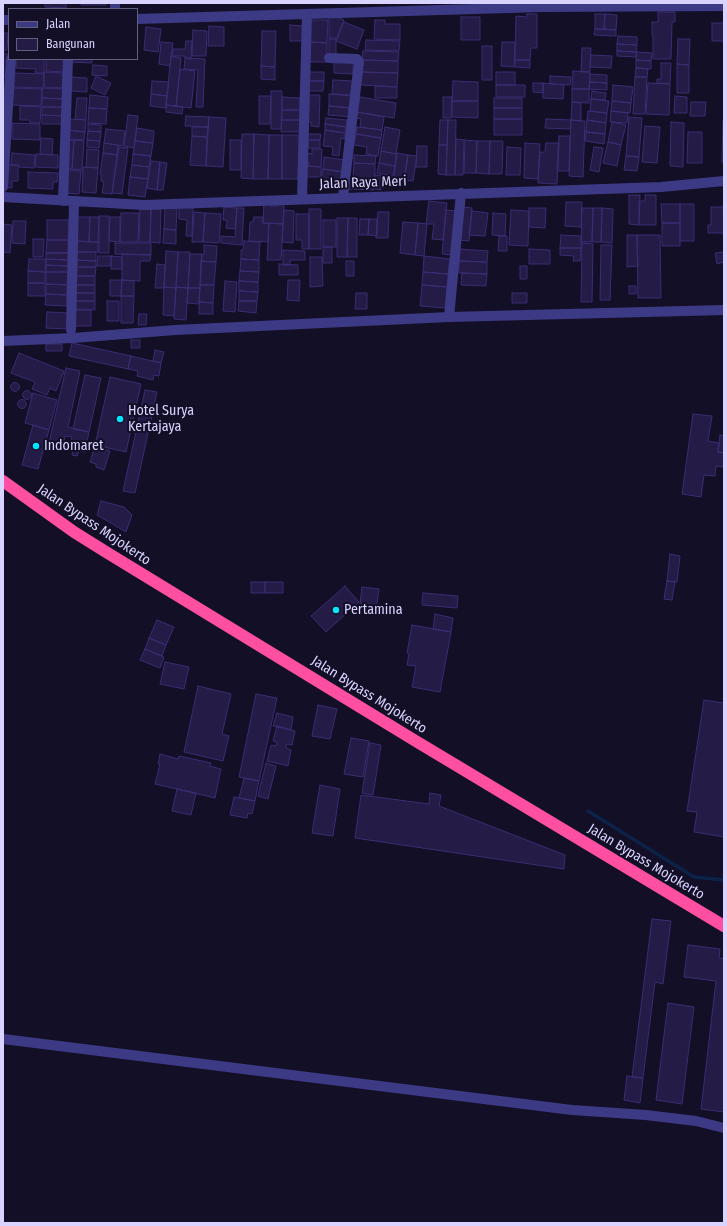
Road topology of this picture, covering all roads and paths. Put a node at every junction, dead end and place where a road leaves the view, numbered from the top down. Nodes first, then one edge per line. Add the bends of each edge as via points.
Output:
1 (724, 6) edge
2 (306, 14) junction
3 (138, 19) edge
4 (329, 58) dead end
5 (11, 60) edge
6 (68, 60) edge
7 (724, 181) edge
8 (3, 187) edge
9 (461, 193) junction
10 (3, 197) edge
11 (343, 197) junction
12 (302, 199) junction
13 (63, 200) junction
14 (74, 201) junction
15 (724, 310) edge
16 (449, 317) junction
17 (71, 330) dead end
18 (3, 341) edge
19 (3, 481) edge
20 (724, 926) edge
21 (3, 1039) edge
22 (724, 1128) edge

1 - 2 street via 542,7
2 - 3 street
2 - 12 street
4 - 11 street via 357,59 359,62
5 - 8 street
6 - 13 street
7 - 9 street, Jalan Raya Meri via 661,187
9 - 11 street, Jalan Raya Meri
9 - 16 street
10 - 13 street, Jalan Raya Meri
11 - 12 street, Jalan Raya Meri
12 - 14 street, Jalan Raya Meri via 144,205
13 - 14 street, Jalan Raya Meri
14 - 17 street
15 - 16 street
16 - 18 street
19 - 20 highway, Jalan Bypass Mojokerto via 106,552
21 - 22 street via 572,1110 646,1115

